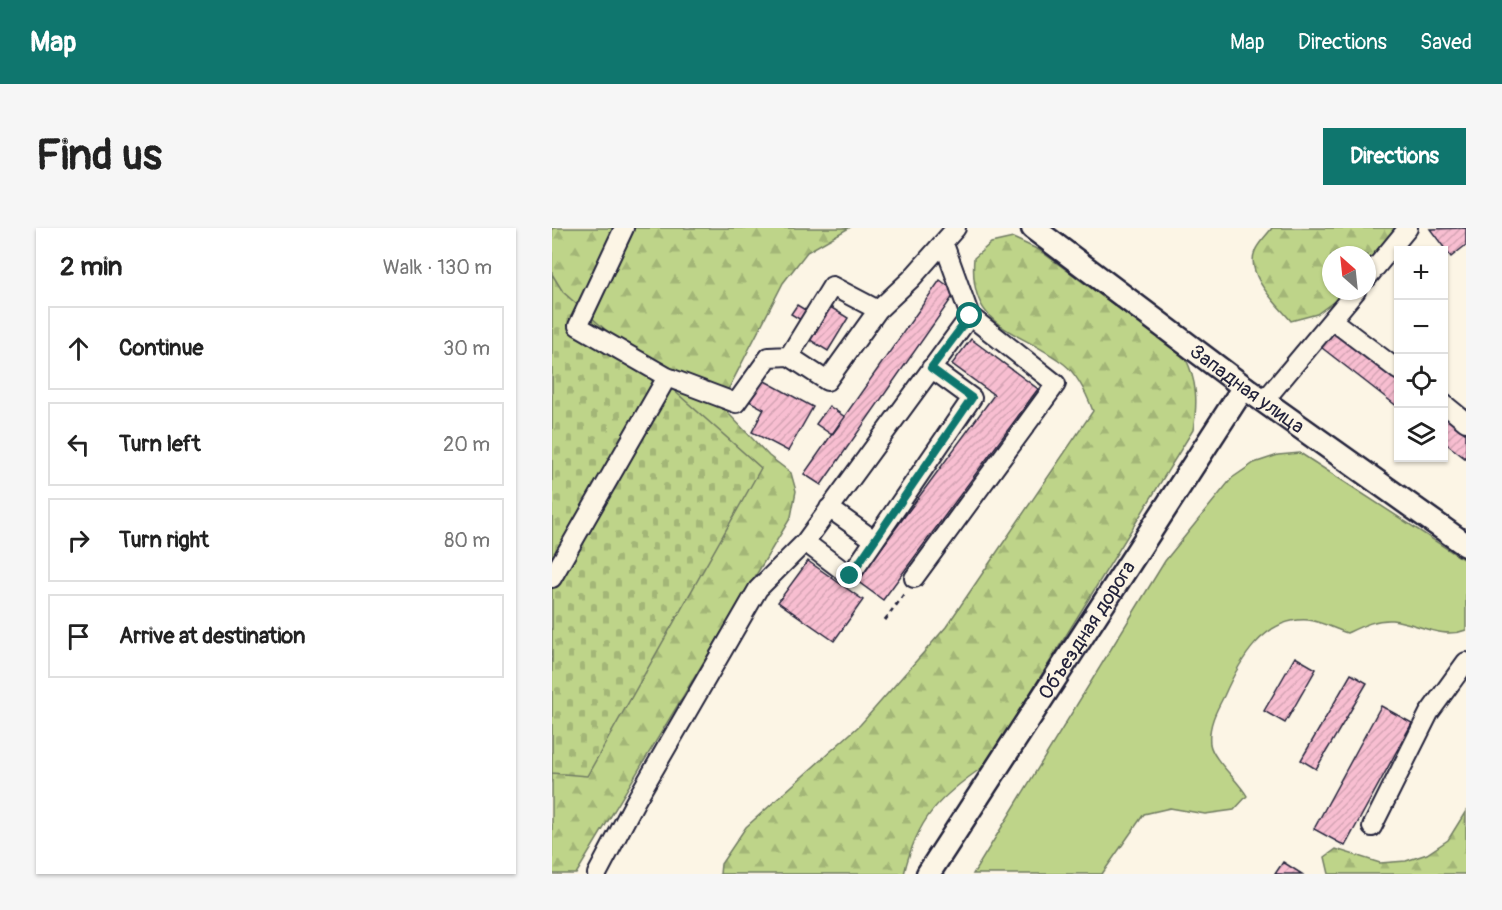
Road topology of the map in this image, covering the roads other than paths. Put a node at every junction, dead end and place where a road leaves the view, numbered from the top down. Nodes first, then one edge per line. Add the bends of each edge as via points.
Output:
1 (624, 228) edge
2 (956, 228) edge
3 (1408, 228) edge
4 (1039, 230) edge
5 (944, 244) junction
6 (1376, 267) edge
7 (1349, 300) edge
8 (878, 310) junction
9 (970, 316) junction
10 (1332, 320) junction
11 (789, 357) junction
12 (1394, 367) edge
13 (931, 368) junction
14 (667, 377) junction
15 (1244, 387) junction
16 (1264, 401) junction
17 (1448, 408) edge
18 (1466, 422) edge
19 (829, 508) junction
20 (874, 540) junction
21 (805, 542) junction
22 (1466, 545) edge
23 (552, 578) edge
24 (914, 578) road end
25 (1466, 662) edge
26 (1372, 827) dead end
27 (597, 874) edge
28 (928, 874) edge

1 - 14 street via 575,332
2 - 5 street
3 - 6 street
4 - 15 main road, Западная улица
5 - 8 street
5 - 9 street
7 - 10 street
8 - 11 street via 826,381
8 - 11 street via 832,286
9 - 13 street
9 - 24 street via 1056,384
10 - 12 street
10 - 16 street
11 - 14 street via 769,357 736,403
13 - 19 street
13 - 20 street via 972,398
14 - 23 street
15 - 16 main road, Западная улица
15 - 28 main road, Объездная дорога
16 - 22 main road, Западная улица
17 - 18 street
19 - 20 street
19 - 21 street
20 - 21 street via 850,576
21 - 27 street via 758,589
25 - 26 street via 1429,713

